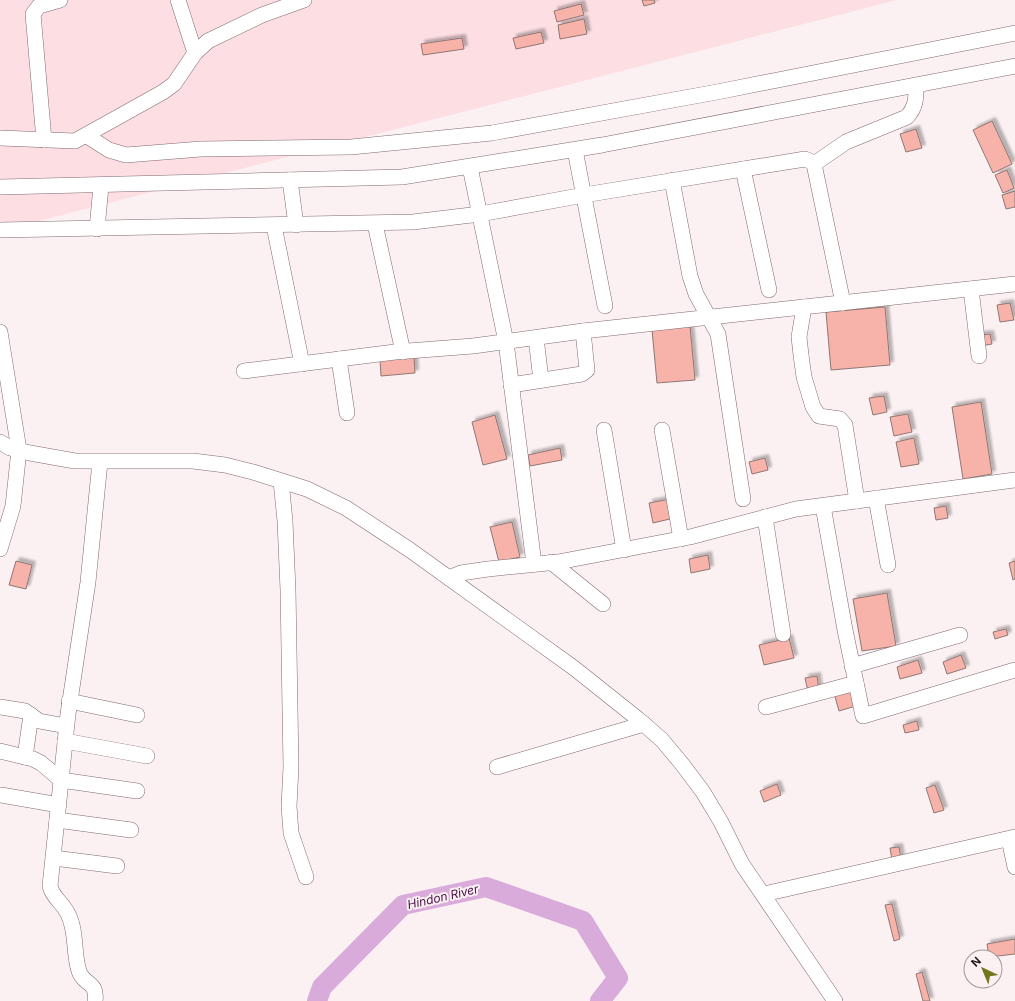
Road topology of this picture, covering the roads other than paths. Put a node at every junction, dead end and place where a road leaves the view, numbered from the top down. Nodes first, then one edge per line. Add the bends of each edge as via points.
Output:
1 (60, 0) edge
2 (178, 0) edge
3 (304, 0) edge
4 (1015, 33) edge
5 (195, 53) junction
6 (1015, 66) edge
7 (916, 86) junction
8 (87, 136) junction
9 (0, 138) edge
10 (44, 140) junction
11 (575, 150) junction
12 (814, 164) junction
13 (470, 167) junction
14 (743, 169) junction
15 (290, 180) junction
16 (672, 180) junction
17 (101, 186) junction
18 (0, 187) edge
19 (584, 195) junction
20 (480, 214) junction
21 (375, 224) junction
22 (296, 225) junction
23 (274, 226) junction
24 (97, 229) junction
25 (0, 230) edge
26 (1015, 284) edge
27 (971, 289) junction
28 (769, 290) dead end
29 (843, 303) junction
30 (605, 306) dead end
31 (804, 307) junction
32 (709, 318) junction
33 (584, 331) junction
34 (0, 332) edge
35 (536, 338) junction
36 (506, 342) junction
37 (402, 352) junction
38 (979, 356) dead end
39 (339, 359) junction
40 (302, 364) junction
41 (244, 371) dead end
42 (541, 380) junction
43 (511, 385) junction
44 (347, 413) dead end
45 (604, 430) dead end
46 (662, 430) dead end
47 (0, 442) edge
48 (19, 450) junction
49 (100, 462) junction
50 (1015, 480) edge
51 (281, 481) junction
52 (876, 498) junction
53 (743, 499) dead end
54 (857, 501) junction
55 (823, 506) junction
56 (765, 517) junction
57 (681, 539) junction
58 (0, 549) edge
59 (624, 550) junction
60 (551, 562) junction
61 (534, 564) junction
62 (888, 565) dead end
63 (448, 578) junction
64 (603, 604) dead end
65 (783, 634) dead end
66 (960, 635) dead end
67 (852, 666) junction
68 (1015, 670) edge
69 (856, 683) junction
70 (69, 701) junction
71 (0, 707) edge
72 (766, 707) dead end
73 (30, 715) junction
74 (137, 715) dead end
75 (644, 724) junction
76 (66, 734) junction
77 (0, 751) edge
78 (147, 756) dead end
79 (25, 757) junction
80 (497, 767) dead end
81 (61, 780) junction
82 (137, 790) dead end
83 (1, 795) dead end
84 (58, 812) junction
85 (131, 830) dead end
86 (1012, 838) edge
87 (54, 858) junction
88 (117, 866) dead end
89 (1015, 867) edge
90 (306, 877) dead end
91 (764, 894) junction
92 (95, 1001) edge
93 (836, 1001) edge

1 - 10 street via 38,6 33,14
2 - 5 street
3 - 5 street via 262,15 208,41
4 - 8 street via 492,133 351,147 201,149 126,155 109,150
5 - 8 street via 174,84
6 - 7 street
7 - 11 street
7 - 12 street via 916,102 906,117 846,142
8 - 10 street via 75,141
9 - 10 street
11 - 13 street
11 - 19 street
12 - 14 street via 805,159
12 - 29 street
13 - 15 street via 402,177
13 - 20 street
14 - 16 street
14 - 28 street
15 - 17 street
15 - 22 street
16 - 19 street
16 - 32 street via 690,276
17 - 18 street
17 - 24 street
19 - 20 street
19 - 30 street
20 - 21 street
20 - 36 street
21 - 22 street
21 - 37 street
22 - 23 street
23 - 24 street
23 - 40 street
24 - 25 street
26 - 27 street
27 - 29 street
27 - 38 street
29 - 31 street
31 - 32 street
31 - 54 street via 799,337 804,377 816,413 822,417 840,419 845,426
32 - 33 street
32 - 53 street via 718,334
33 - 35 street
33 - 42 street via 587,370
34 - 48 street
35 - 36 street
35 - 42 street
36 - 37 street
36 - 43 street
37 - 39 street
39 - 40 street
39 - 44 street
40 - 41 street
42 - 43 street
43 - 61 street
45 - 59 street
46 - 57 street
47 - 48 street
48 - 49 street via 75,461
48 - 58 street via 13,506
49 - 51 street via 193,461 225,465
49 - 70 street via 86,598
50 - 52 street
51 - 63 street via 307,489 346,508
51 - 90 street via 288,590 291,767 289,806 291,833
52 - 54 street
52 - 62 street
54 - 55 street
55 - 56 street via 796,509
55 - 67 street
56 - 57 street
56 - 65 street
57 - 59 street
59 - 60 street
60 - 61 street
60 - 64 street
61 - 63 street via 488,569
63 - 75 street via 574,668
66 - 67 street
67 - 69 street
68 - 69 street via 866,717 862,714
69 - 72 street
70 - 74 street
70 - 76 street
71 - 73 street via 23,710
73 - 76 street
73 - 79 street
75 - 80 street
75 - 91 street via 682,764 703,792 742,864
76 - 78 street
76 - 81 street
77 - 79 street
79 - 81 street via 41,763
81 - 82 street
81 - 84 street
83 - 84 street
84 - 85 street
84 - 87 street
86 - 89 street
86 - 91 street
87 - 88 street
87 - 92 street via 51,890 68,914 79,971 94,987
91 - 93 street via 798,949

